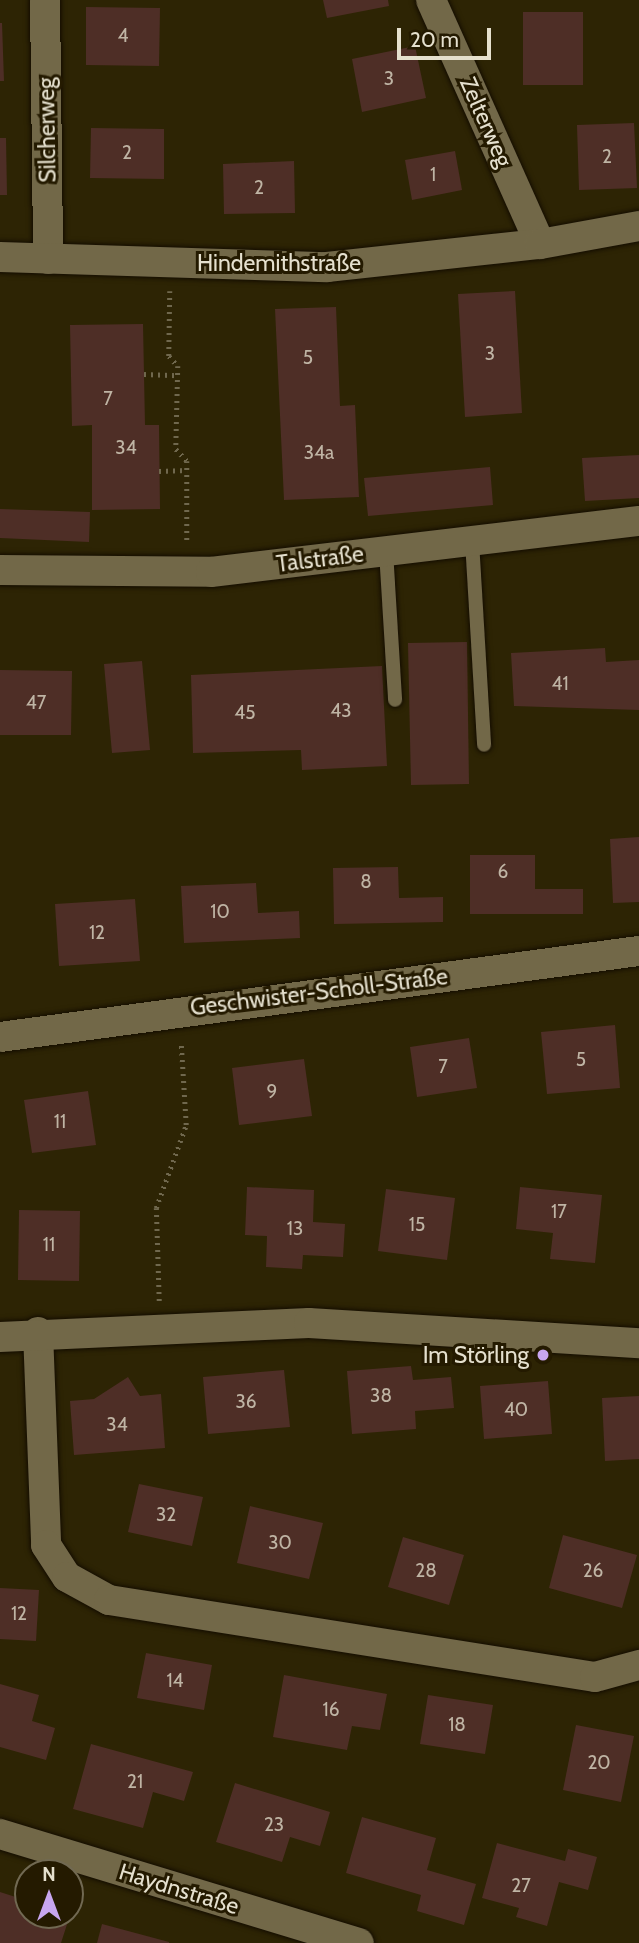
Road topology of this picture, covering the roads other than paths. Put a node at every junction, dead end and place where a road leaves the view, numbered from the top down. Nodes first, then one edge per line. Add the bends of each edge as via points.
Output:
1 (45, 0) edge
2 (431, 0) edge
3 (639, 226) edge
4 (540, 244) junction
5 (0, 257) edge
6 (48, 259) junction
7 (639, 521) edge
8 (472, 541) junction
9 (386, 551) junction
10 (0, 570) edge
11 (396, 701) dead end
12 (484, 745) dead end
13 (639, 951) edge
14 (0, 1038) edge
15 (38, 1332) junction
16 (0, 1337) edge
17 (639, 1343) edge
18 (639, 1665) edge
19 (0, 1834) edge
20 (359, 1943) edge

1 - 6 street, Silcherweg
2 - 4 street, Zelterweg
3 - 4 street, Hindemithstraße
4 - 6 street, Hindemithstraße via 327,267
5 - 6 street, Hindemithstraße
7 - 8 street, Talstraße
8 - 9 street, Talstraße
8 - 12 lane
9 - 10 street, Talstraße via 211,572
9 - 11 lane
13 - 14 street, Geschwister-Scholl-Straße
15 - 16 street
15 - 17 street via 309,1323
15 - 18 street via 46,1545 67,1577 109,1600 595,1677
19 - 20 street, Haydnstraße

